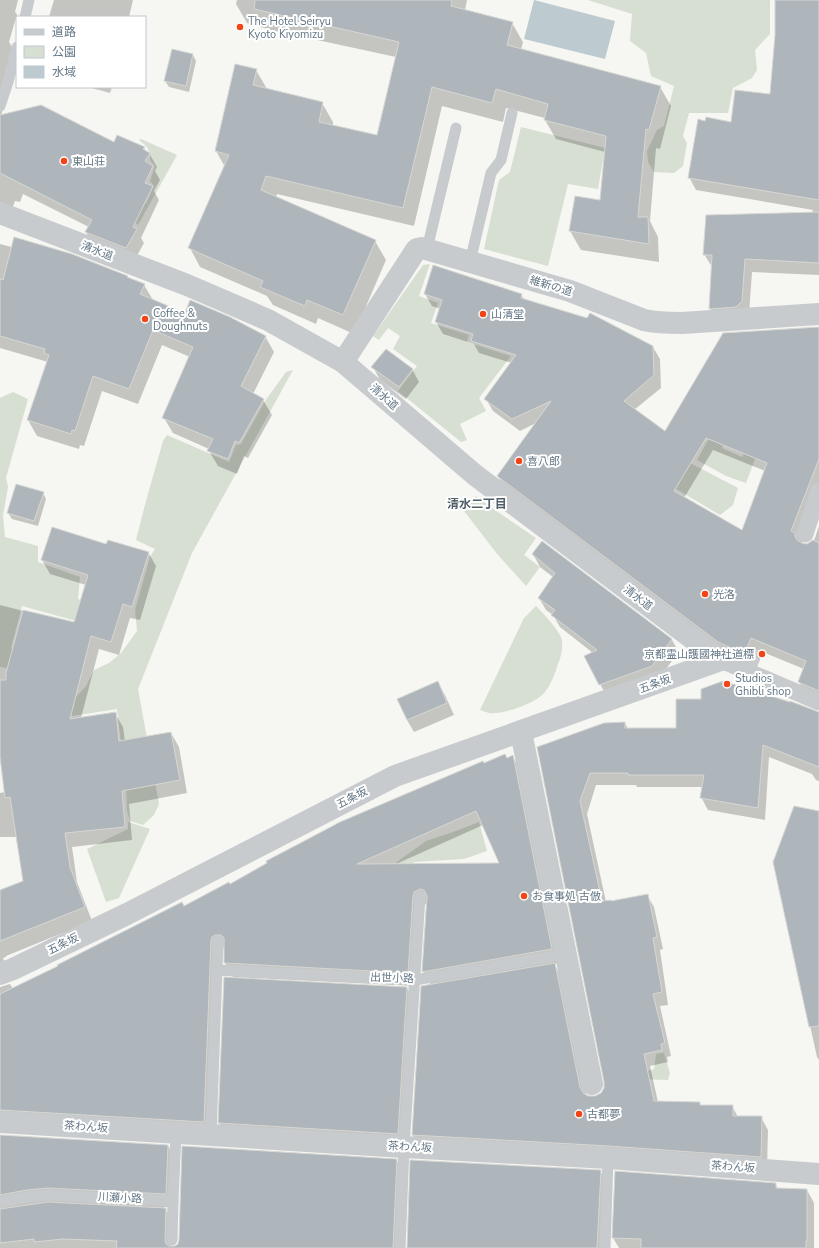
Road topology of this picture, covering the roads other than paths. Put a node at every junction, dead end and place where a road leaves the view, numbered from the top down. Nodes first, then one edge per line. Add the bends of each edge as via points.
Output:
1 (29, 0) edge
2 (25, 16) edge
3 (16, 51) edge
4 (0, 106) edge
5 (512, 113) dead end
6 (456, 128) dead end
7 (0, 213) edge
8 (427, 248) junction
9 (470, 262) junction
10 (819, 314) edge
11 (343, 362) junction
12 (819, 491) edge
13 (805, 534) dead end
14 (721, 660) junction
15 (819, 702) edge
16 (521, 732) junction
17 (420, 896) dead end
18 (218, 941) dead end
19 (566, 954) junction
20 (217, 970) junction
21 (0, 974) edge
22 (415, 980) junction
23 (592, 1084) dead end
24 (0, 1122) edge
25 (176, 1133) junction
26 (211, 1134) junction
27 (404, 1147) junction
28 (608, 1158) junction
29 (819, 1174) edge
30 (173, 1201) junction
31 (0, 1202) edge
32 (172, 1240) dead end
33 (400, 1248) edge
34 (605, 1248) edge

1 - 2 lane
3 - 4 lane
5 - 9 lane via 502,160 491,174
6 - 8 lane
7 - 11 street, 清水道 via 187,285 268,320
8 - 9 street, 維新の道
8 - 11 street via 417,248
9 - 10 street, 維新の道 via 570,291 651,322 682,323
11 - 14 street, 清水道 via 475,475
12 - 13 street
14 - 15 street via 749,664
14 - 16 street, 五条坂
16 - 19 street
16 - 21 street, 五条坂 via 395,776 127,914
17 - 22 lane
18 - 20 lane
19 - 22 lane, 出世小路
19 - 23 street
20 - 22 lane, 出世小路
20 - 26 lane
22 - 27 lane
24 - 25 street, 茶わん坂
25 - 26 street, 茶わん坂
25 - 30 lane
26 - 27 street, 茶わん坂
27 - 28 street, 茶わん坂
27 - 33 lane
28 - 29 street, 茶わん坂
28 - 34 lane
30 - 31 lane, 川瀬小路 via 48,1195
30 - 32 lane

